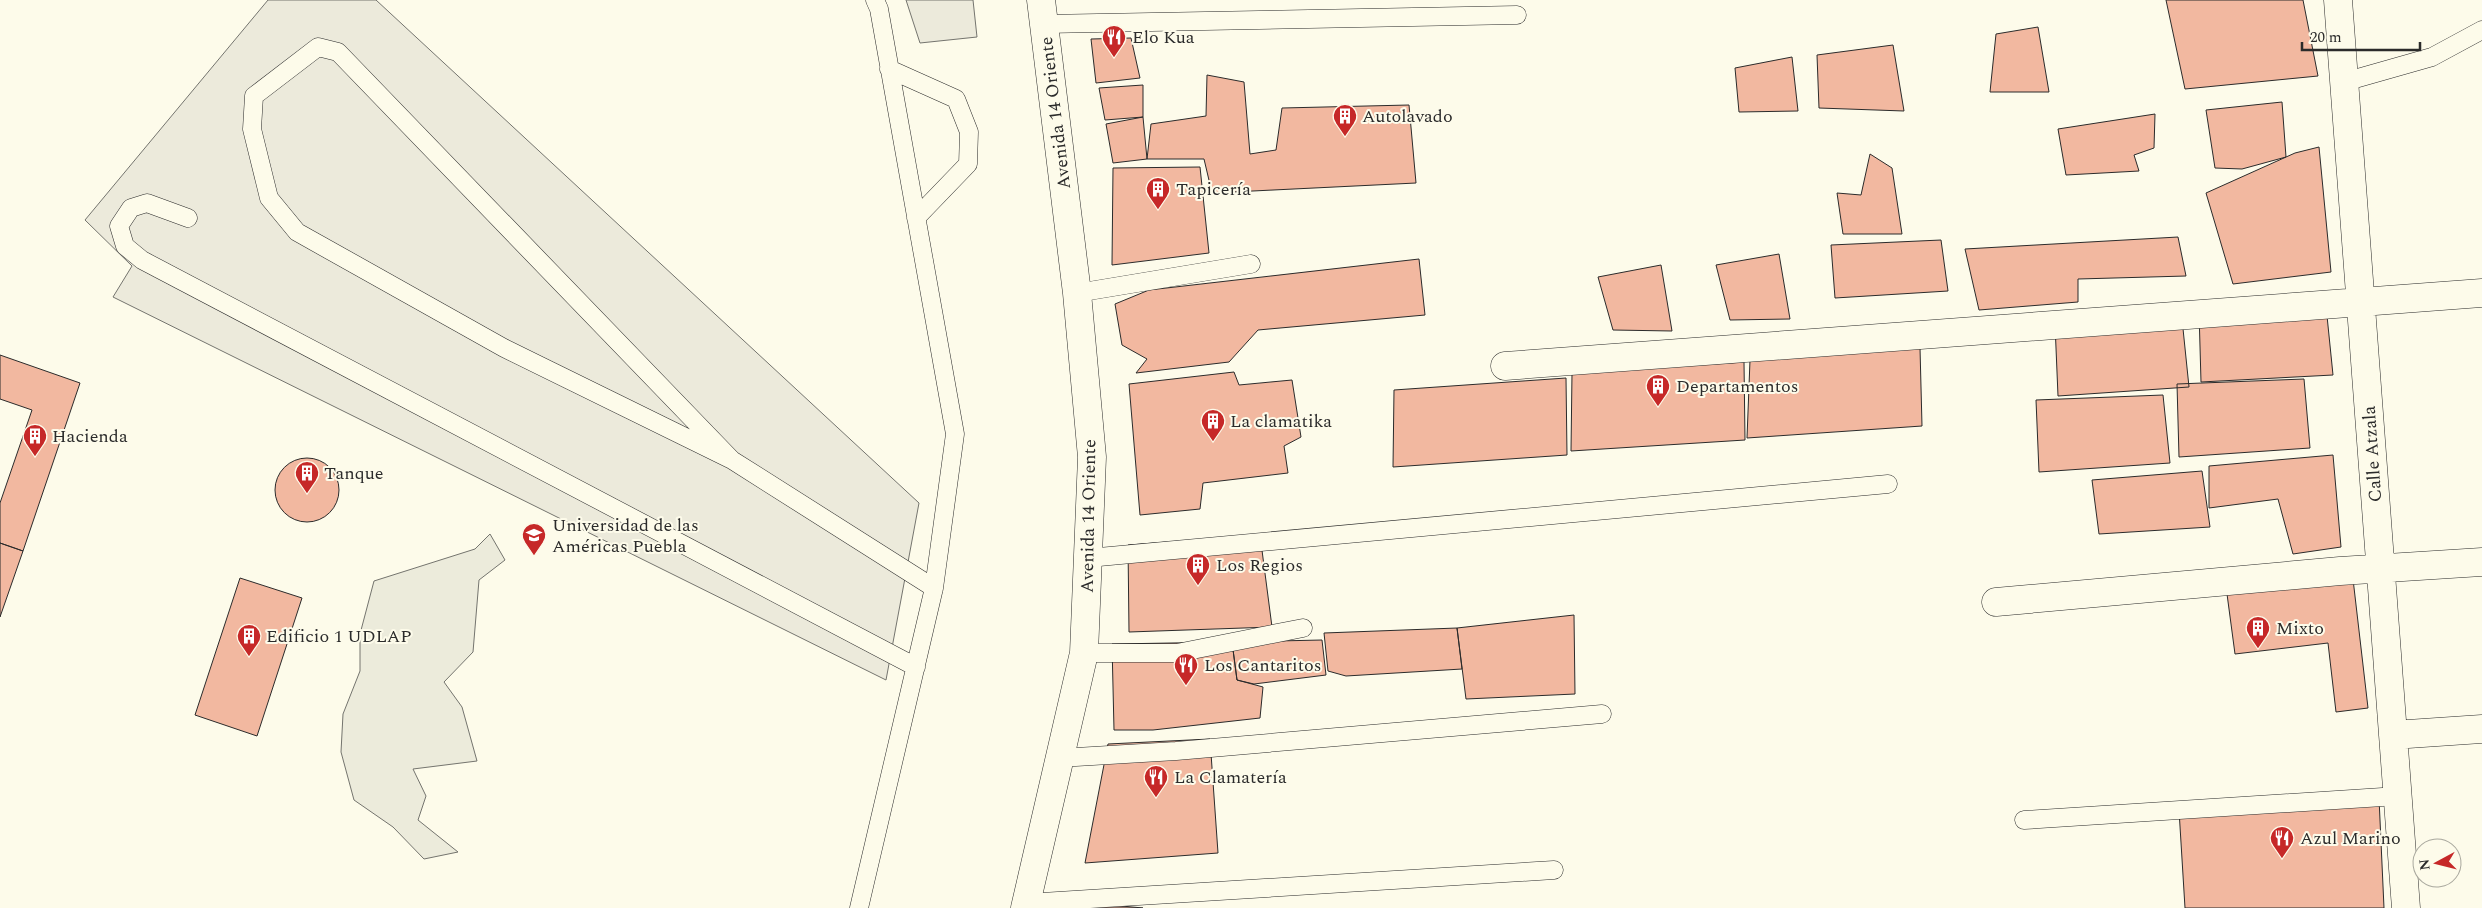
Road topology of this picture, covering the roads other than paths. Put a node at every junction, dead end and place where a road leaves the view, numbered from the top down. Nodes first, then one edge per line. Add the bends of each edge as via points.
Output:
1 (2338, 0) edge
2 (878, 3) edge
3 (1043, 12) edge
4 (1516, 14) dead end
5 (2482, 30) edge
6 (889, 69) junction
7 (2344, 82) junction
8 (188, 218) dead end
9 (916, 218) junction
10 (1251, 264) dead end
11 (1077, 293) junction
12 (2482, 294) edge
13 (2360, 301) junction
14 (1505, 366) dead end
15 (732, 460) junction
16 (1888, 484) dead end
17 (1088, 558) junction
18 (2482, 562) edge
19 (2380, 569) junction
20 (934, 588) junction
21 (1996, 602) dead end
22 (1303, 628) dead end
23 (1084, 653) junction
24 (916, 667) junction
25 (1602, 714) dead end
26 (2482, 729) edge
27 (2393, 735) junction
28 (1059, 758) junction
29 (2398, 796) junction
30 (2024, 820) dead end
31 (1554, 870) dead end
32 (1025, 906) edge
33 (860, 908) edge
34 (2406, 908) edge

1 - 7 street, Calle Atzala
2 - 6 lane
3 - 4 lane
3 - 11 street, Avenida 14 Oriente
5 - 7 lane via 2432,57
6 - 9 lane
6 - 9 lane via 956,99 970,132 968,164
7 - 13 street, Calle Atzala
8 - 24 lane via 147,203 130,208 119,226 125,246 142,260
9 - 20 lane via 954,434
10 - 11 lane
11 - 17 street, Avenida 14 Oriente via 1092,457
12 - 13 street
13 - 14 street
13 - 19 street, Calle Atzala
15 - 15 lane via 338,52 318,47 254,96 252,129 269,198 296,232 504,348
15 - 20 lane
16 - 17 lane
17 - 23 street, Avenida 14 Oriente
18 - 19 street
19 - 21 street
19 - 27 street, Calle Atzala
20 - 24 lane
22 - 23 lane via 1177,653
23 - 28 street, Avenida 14 Oriente
24 - 33 lane
25 - 28 lane
26 - 27 street
27 - 29 street, Calle Atzala
28 - 32 street, Avenida 14 Oriente
29 - 30 lane
29 - 34 street, Calle Atzala
31 - 32 lane

